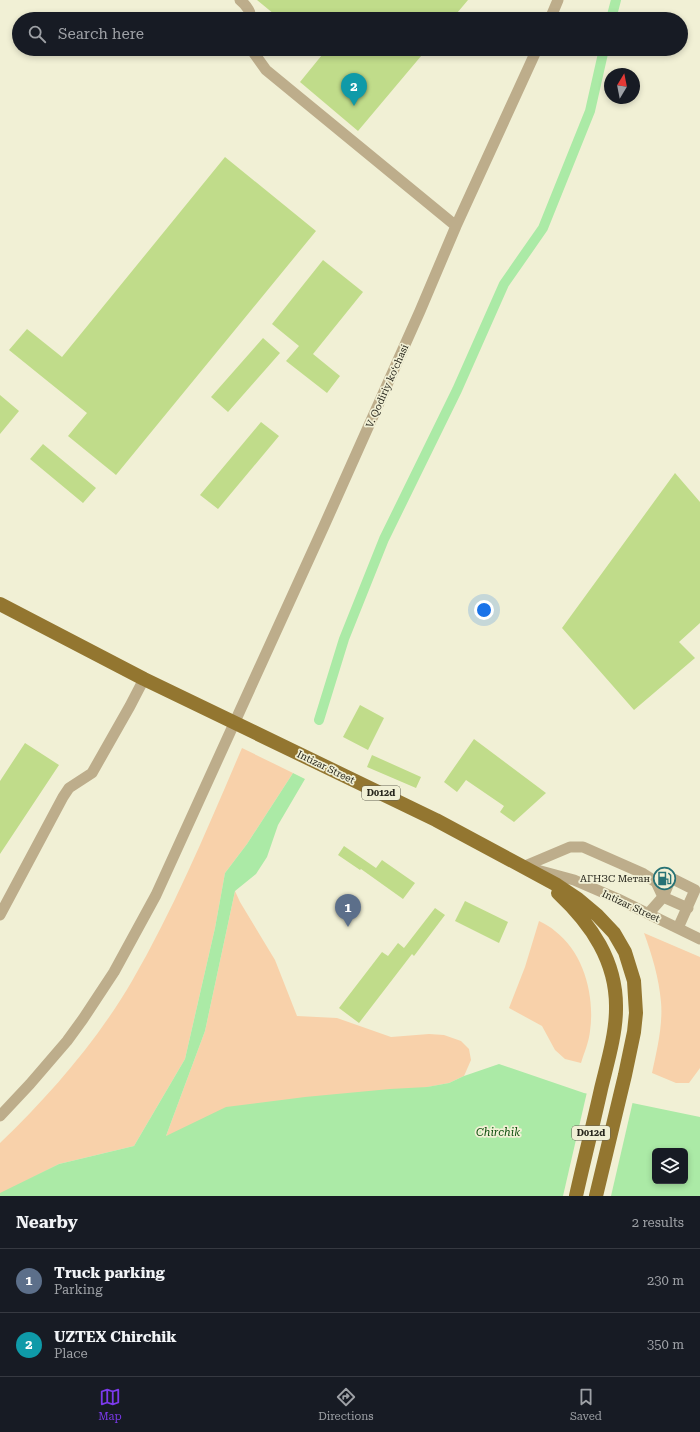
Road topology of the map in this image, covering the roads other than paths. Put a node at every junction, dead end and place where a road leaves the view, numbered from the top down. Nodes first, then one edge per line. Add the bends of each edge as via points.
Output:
1 (240, 0) edge
2 (558, 0) edge
3 (249, 12) edge
4 (553, 12) edge
5 (256, 56) edge
6 (534, 56) edge
7 (456, 226) junction
8 (0, 604) edge
9 (144, 679) junction
10 (235, 723) junction
11 (525, 866) junction
12 (663, 897) junction
13 (688, 908) junction
14 (648, 914) junction
15 (0, 915) edge
16 (678, 928) junction
17 (700, 939) edge
18 (0, 1116) edge
19 (576, 1196) edge
20 (596, 1196) edge

1 - 3 street via 246,4
2 - 4 street
5 - 7 street via 266,70
6 - 7 street, V. Qodiriy ko‘chasi
7 - 10 street, V. Qodiriy ko‘chasi
8 - 9 main road, Intizar Street / D012d
9 - 10 main road, Intizar Street / D012d
9 - 15 street via 92,773 69,788 63,796
10 - 11 main road, Intizar Street / D012d
10 - 18 street, V. Qodiriy ko‘chasi via 156,895 114,972 67,1041
11 - 12 street via 570,847 583,847 642,873 656,882
11 - 14 street, Intizar Street via 574,880
11 - 19 main road, D012d via 578,912 596,937 606,957 614,987 614,1028
11 - 20 main road, D012d via 568,891 614,933 625,952 634,981 634,1032
12 - 13 street
12 - 13 street via 671,878 695,890
12 - 14 street
13 - 16 street
14 - 16 street, Intizar Street
16 - 17 street, Intizar Street

